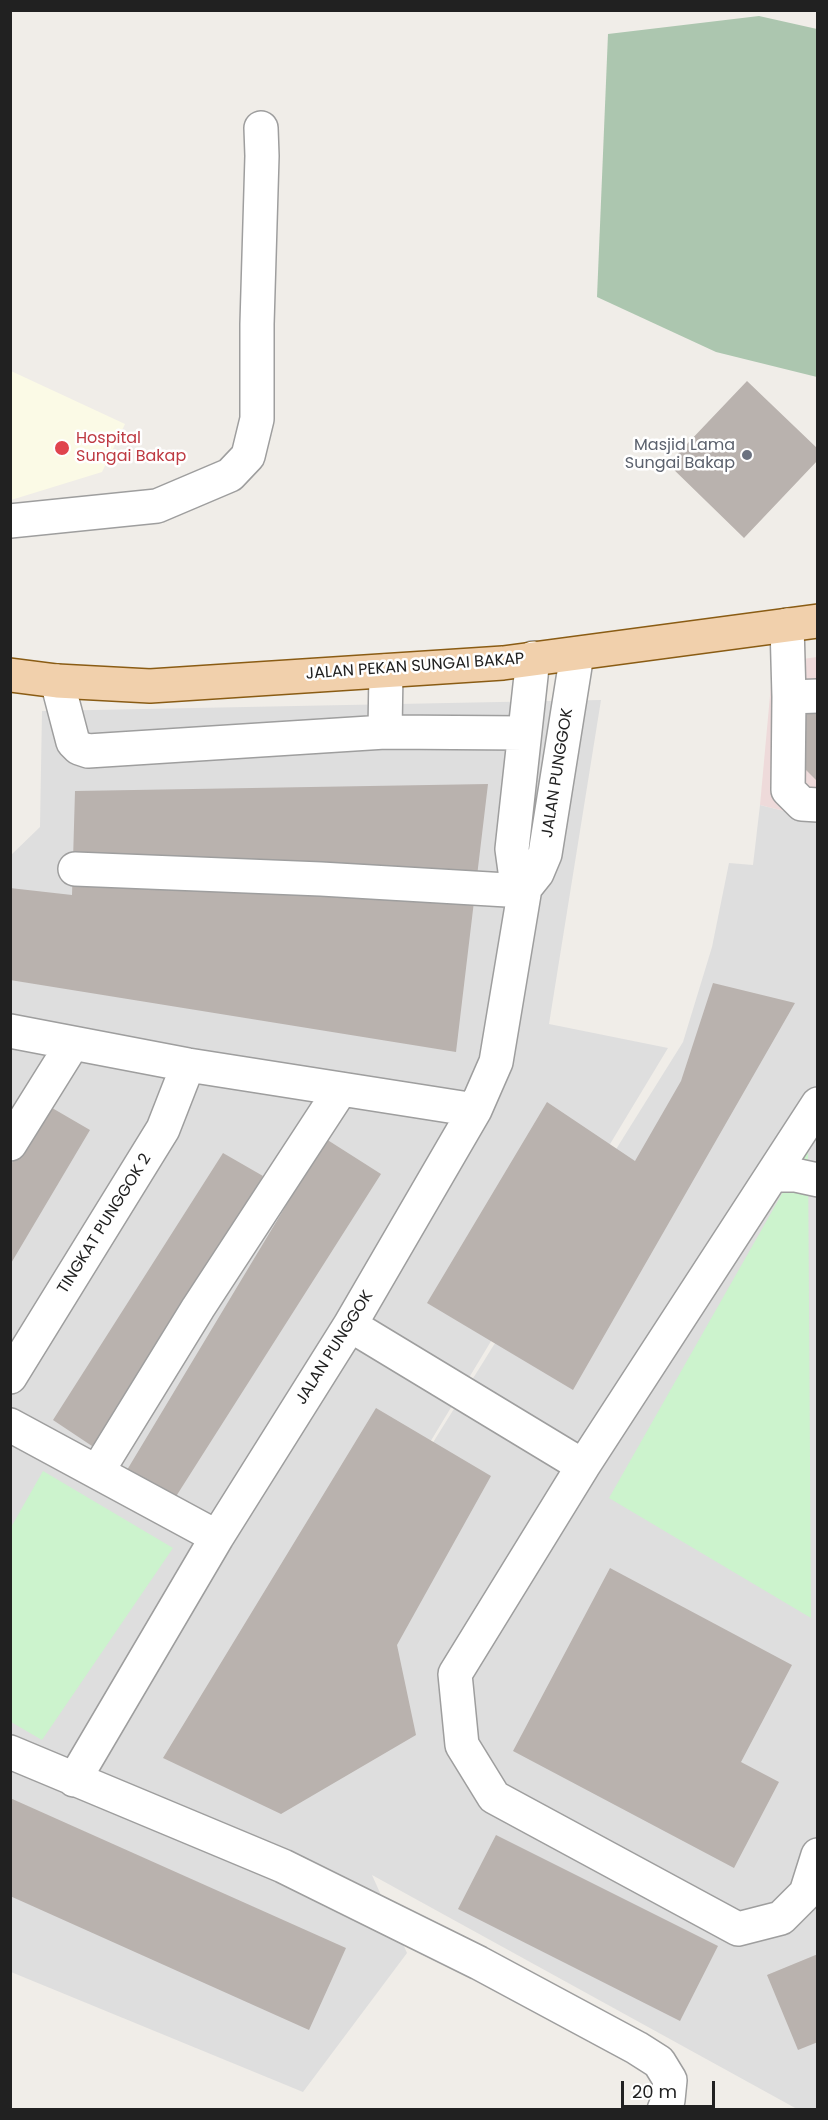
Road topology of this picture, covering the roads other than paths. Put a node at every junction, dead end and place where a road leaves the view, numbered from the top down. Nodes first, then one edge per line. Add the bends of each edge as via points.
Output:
1 (261, 128) dead end
2 (10, 521) edge
3 (802, 623) edge
4 (577, 654) junction
5 (533, 658) junction
6 (386, 671) junction
7 (10, 675) edge
8 (57, 681) junction
9 (803, 697) edge
10 (385, 732) junction
11 (524, 733) junction
12 (818, 805) edge
13 (75, 869) dead end
14 (525, 889) junction
15 (10, 1031) edge
16 (73, 1043) junction
17 (188, 1065) junction
18 (341, 1089) junction
19 (818, 1104) edge
20 (475, 1110) junction
21 (10, 1144) edge
22 (772, 1174) junction
23 (818, 1180) edge
24 (350, 1325) junction
25 (10, 1377) edge
26 (10, 1425) edge
27 (583, 1466) junction
28 (97, 1472) junction
29 (217, 1537) junction
30 (10, 1752) edge
31 (74, 1780) junction
32 (818, 1855) edge
33 (664, 2109) edge

1 - 2 street via 257,419 248,456 230,475 157,506
3 - 4 main road, JALAN PEKAN SUNGAI BAKAP
3 - 9 street
4 - 5 main road, JALAN PEKAN SUNGAI BAKAP
4 - 14 street, JALAN PUNGGOK via 544,854
5 - 6 main road, JALAN PEKAN SUNGAI BAKAP
5 - 11 street, JALAN PUNGGOK
6 - 8 main road, JALAN PEKAN SUNGAI BAKAP via 150,686
6 - 10 street
7 - 8 main road, JALAN PEKAN SUNGAI BAKAP
8 - 10 street via 73,742 88,752
9 - 12 street via 788,790 802,804
10 - 11 street
11 - 14 street, JALAN PUNGGOK via 512,849 515,871
13 - 14 street
14 - 20 street, JALAN PUNGGOK via 496,1062
15 - 16 street
16 - 17 street
16 - 21 street
17 - 18 street
17 - 25 street, TINGKAT PUNGGOK 2 via 163,1129
18 - 20 street
18 - 28 street
19 - 22 street
20 - 24 street, JALAN PUNGGOK
22 - 23 street
22 - 27 street
24 - 27 street
24 - 29 street, JALAN PUNGGOK
26 - 28 street
27 - 32 street via 455,1674 462,1745 494,1797 738,1929 781,1918 806,1893
28 - 29 street
29 - 31 street, JALAN PUNGGOK
30 - 31 street
31 - 33 street via 283,1866 479,1963 637,2048 659,2062 670,2080

